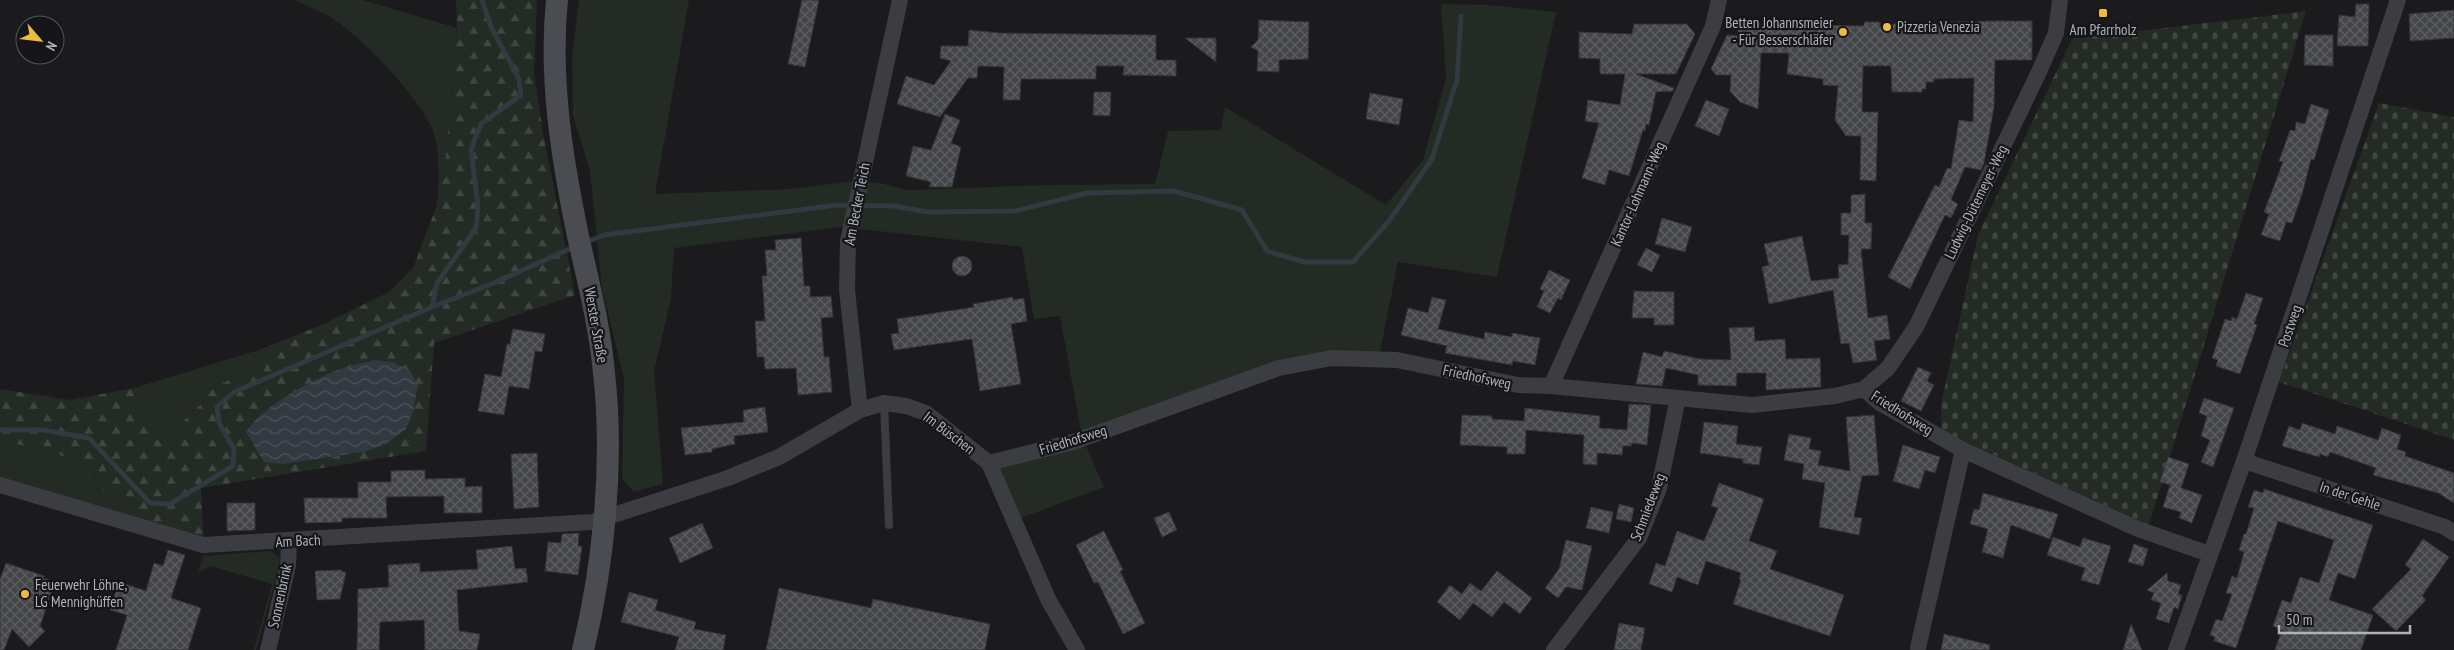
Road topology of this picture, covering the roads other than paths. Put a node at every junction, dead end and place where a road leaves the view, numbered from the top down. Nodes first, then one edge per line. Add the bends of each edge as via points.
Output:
1 (557, 0) edge
2 (900, 0) edge
3 (1719, 0) edge
4 (2060, 0) edge
5 (2398, 0) edge
6 (1551, 386) junction
7 (1864, 389) junction
8 (1678, 398) junction
9 (884, 403) junction
10 (860, 410) junction
11 (1963, 450) junction
12 (2244, 461) junction
13 (989, 463) junction
14 (0, 485) edge
15 (604, 518) junction
16 (889, 524) dead end
17 (2454, 533) edge
18 (289, 541) junction
19 (2209, 554) junction
20 (1918, 648) dead end
21 (268, 650) edge
22 (583, 650) edge
23 (1077, 650) edge
24 (1554, 650) edge
25 (2176, 650) edge

1 - 15 main road, Werster Straße via 555,71 559,126 604,372 607,468
2 - 10 street, Am Becker Teich via 848,241 846,290
3 - 6 street, Kantor-Lohmann-Weg via 1713,26
4 - 7 street, Ludwig-Dütemeyer-Weg via 2056,33 2038,74 1916,326 1888,368
5 - 12 street, Postweg
6 - 8 street, Friedhofsweg
6 - 13 street, Friedhofsweg via 1518,385 1397,360 1332,358 1279,368 1073,442
7 - 8 street, Friedhofsweg via 1835,396 1752,405
7 - 11 street, Friedhofsweg via 1880,403
8 - 24 street, Schmiedeweg via 1659,488 1639,538
9 - 10 street, Im Büschen
9 - 13 street, Im Büschen via 926,413
9 - 16 lane
10 - 15 street, Im Büschen via 779,457 753,468
11 - 19 street, Friedhofsweg via 2138,529
11 - 20 street
12 - 17 street, In der Gehle via 2445,527
12 - 19 street, Postweg
13 - 23 street, Im Büschen via 1048,599
14 - 18 street, Am Bach via 203,545
15 - 18 street, Am Bach via 592,522
15 - 22 main road, Werster Straße
18 - 21 street, Sonnenbrink via 288,566
19 - 25 street, Postweg

